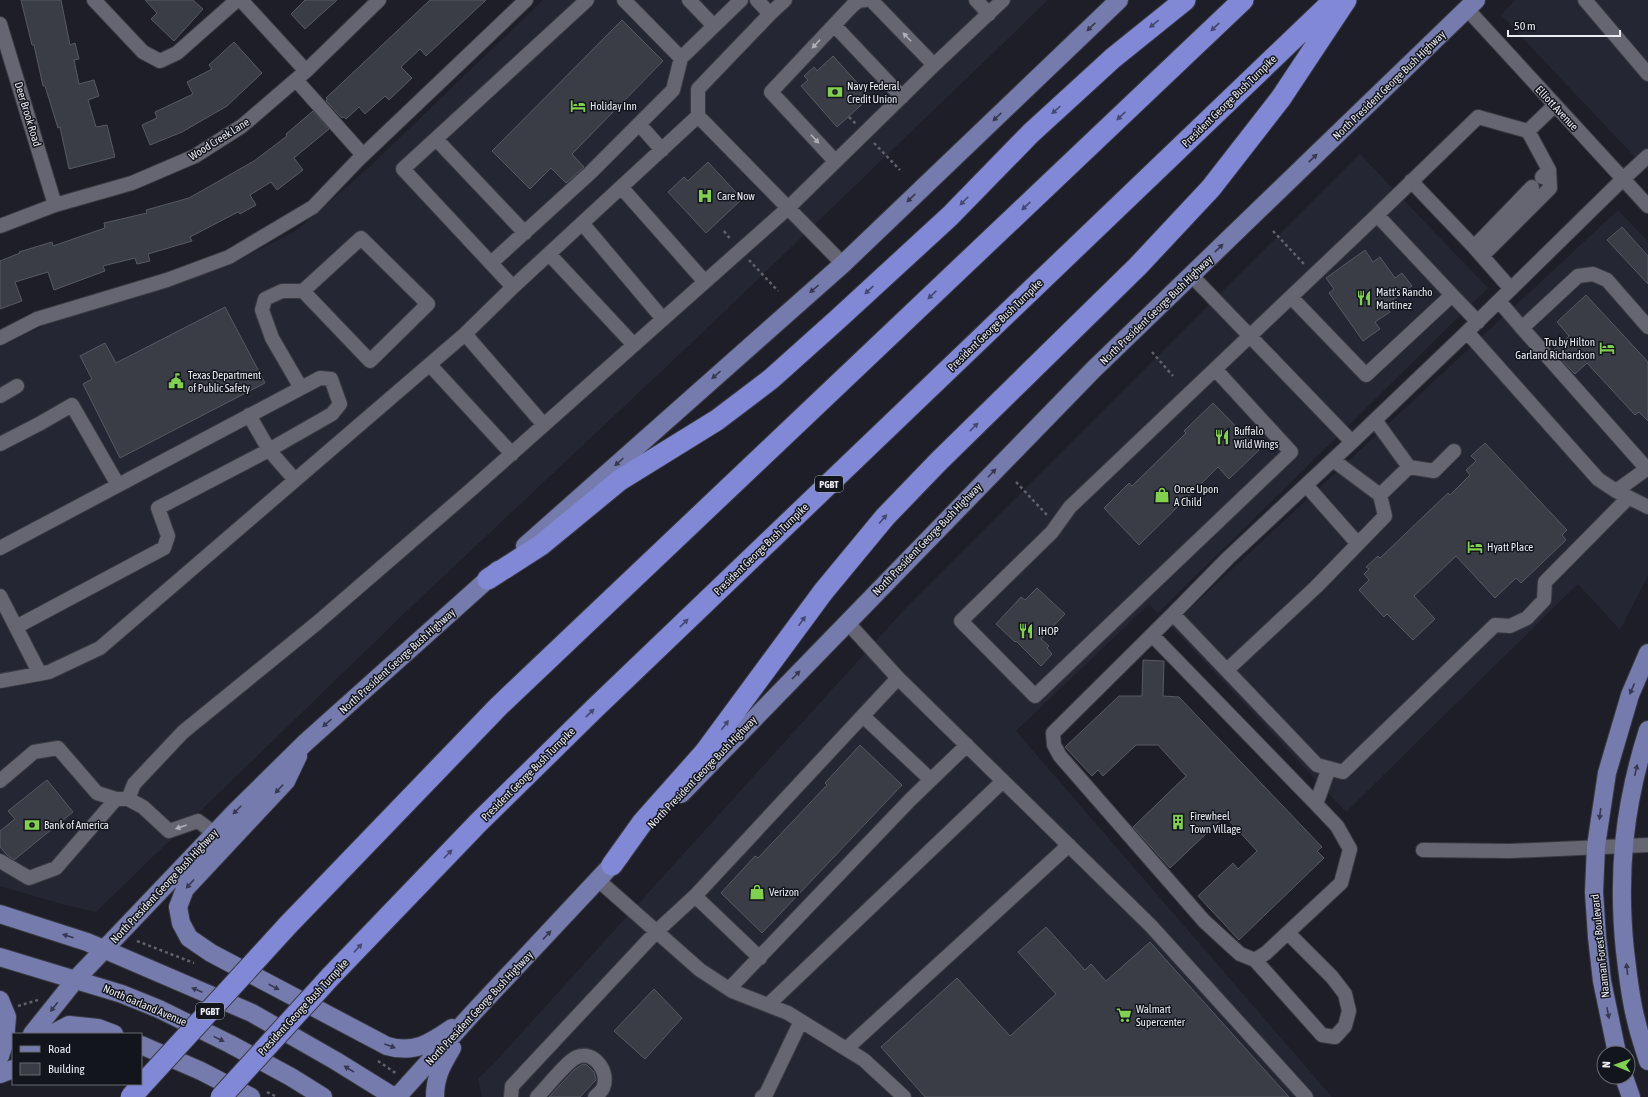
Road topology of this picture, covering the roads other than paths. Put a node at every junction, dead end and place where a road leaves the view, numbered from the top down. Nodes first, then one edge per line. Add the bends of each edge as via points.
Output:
1 (94, 0) edge
2 (237, 0) edge
3 (241, 0) edge
4 (379, 0) edge
5 (526, 0) edge
6 (587, 0) edge
7 (624, 0) edge
8 (689, 0) edge
9 (741, 0) edge
10 (757, 0) edge
11 (785, 0) edge
12 (865, 0) edge
13 (871, 0) edge
14 (976, 0) edge
15 (1004, 0) edge
16 (1119, 0) edge
17 (1185, 0) edge
18 (1243, 0) edge
19 (1334, 0) edge
20 (1346, 0) edge
21 (1585, 0) edge
22 (1471, 5) edge
23 (770, 14) junction
24 (989, 14) junction
25 (0, 24) edge
26 (834, 25) junction
27 (714, 26) junction
28 (681, 58) junction
29 (934, 65) junction
30 (1648, 74) edge
31 (301, 76) junction
32 (902, 97) junction
33 (1555, 105) junction
34 (698, 116) junction
35 (639, 124) junction
36 (1528, 131) junction
37 (436, 139) junction
38 (662, 150) junction
39 (363, 155) junction
40 (1648, 156) edge
41 (835, 161) junction
42 (1541, 178) junction
43 (1623, 179) junction
44 (1411, 181) junction
45 (621, 188) junction
46 (56, 205) junction
47 (1648, 206) edge
48 (788, 208) junction
49 (1377, 214) junction
50 (582, 223) junction
51 (0, 226) edge
52 (525, 233) junction
53 (1478, 251) junction
54 (549, 254) junction
55 (492, 263) junction
56 (843, 264) junction
57 (1191, 275) junction
58 (705, 282) junction
59 (513, 287) junction
60 (1511, 289) junction
61 (303, 291) junction
62 (1452, 295) junction
63 (1291, 297) junction
64 (1499, 301) junction
65 (663, 319) junction
66 (1478, 322) junction
67 (1647, 323) edge
68 (1522, 328) junction
69 (1467, 332) junction
70 (465, 334) junction
71 (1250, 336) junction
72 (0, 338) edge
73 (634, 345) junction
74 (430, 365) junction
75 (1215, 369) junction
76 (17, 386) dead end
77 (300, 388) junction
78 (0, 396) edge
79 (249, 415) junction
80 (1375, 420) junction
81 (544, 425) junction
82 (1352, 442) junction
83 (0, 444) edge
84 (269, 450) junction
85 (1454, 451) dead end
86 (512, 454) junction
87 (1333, 460) junction
88 (1409, 467) junction
89 (1648, 469) edge
90 (295, 480) junction
91 (118, 485) junction
92 (1306, 485) junction
93 (1616, 492) junction
94 (1380, 495) junction
95 (1628, 498) junction
96 (1648, 508) edge
97 (1358, 544) junction
98 (0, 547) edge
99 (488, 579) junction
100 (0, 596) edge
101 (1174, 614) junction
102 (847, 622) junction
103 (16, 627) junction
104 (1152, 635) junction
105 (1648, 653) edge
106 (1227, 670) junction
107 (40, 674) junction
108 (898, 678) junction
109 (0, 681) edge
110 (863, 716) junction
111 (1648, 730) edge
112 (305, 743) junction
113 (967, 745) junction
114 (1329, 768) junction
115 (931, 780) junction
116 (0, 781) edge
117 (1003, 781) junction
118 (122, 799) junction
119 (1316, 804) junction
120 (214, 833) junction
121 (1623, 845) junction
122 (1648, 845) edge
123 (1069, 846) junction
124 (1596, 846) junction
125 (1423, 850) dead end
126 (0, 862) edge
127 (612, 865) junction
128 (598, 880) junction
129 (695, 896) junction
130 (0, 914) edge
131 (656, 932) junction
132 (1288, 932) junction
133 (104, 950) junction
134 (0, 957) edge
135 (760, 958) junction
136 (1255, 960) junction
137 (76, 979) junction
138 (729, 989) junction
139 (8, 1003) edge
140 (768, 1005) junction
141 (472, 1014) junction
142 (801, 1021) junction
143 (33, 1033) edge
144 (54, 1033) edge
145 (111, 1033) edge
146 (142, 1045) edge
147 (1615, 1045) edge
148 (846, 1048) junction
149 (0, 1056) edge
150 (12, 1056) edge
151 (1648, 1061) edge
152 (12, 1069) edge
153 (0, 1070) edge
154 (0, 1074) edge
155 (1627, 1085) edge
156 (132, 1097) edge
157 (221, 1097) edge
158 (251, 1097) edge
159 (323, 1097) edge
160 (394, 1097) edge
161 (398, 1097) edge
162 (435, 1097) edge
163 (511, 1097) edge
164 (537, 1097) edge
165 (595, 1097) edge
166 (762, 1097) edge
167 (904, 1097) edge
168 (1306, 1097) edge
169 (1631, 1097) edge

1 - 2 street via 143,52 160,61 177,53
3 - 31 street
4 - 31 street, Wood Creek Lane
5 - 39 street
6 - 37 street
7 - 28 street
8 - 27 street
9 - 27 street
10 - 23 street
11 - 23 street
12 - 26 street via 858,1
29 -> 13 street
14 - 24 street
15 - 24 street
16 -> 56 main road, North President George Bush Highway
17 -> 99 highway via 1113,58 1031,133 950,216 770,379 716,420 620,480 541,545
18 -> 156 highway, PGBT, bridge via 499,706 288,925
157 -> 19 highway, President George Bush Turnpike / PGBT, bridge via 331,976 478,823
127 -> 20 highway via 642,823 705,752 823,592 885,517 1138,266 1211,188 1281,98
21 - 30 street
22 - 33 street, Elliott Avenue
57 -> 22 main road, North President George Bush Highway
23 - 34 street via 698,89
24 - 29 street
25 - 46 street, Deer Brook Road
26 - 32 street
26 -> 41 street via 771,92
27 - 28 street
28 - 35 street via 673,90
29 - 32 street
31 - 39 street
31 - 46 street, Wood Creek Lane via 242,126 195,156 132,183
32 - 41 street
33 - 36 street
33 - 43 street, Elliott Avenue
34 - 38 street
34 - 48 street
35 - 38 street
35 - 52 street
36 - 42 street
36 - 44 street via 1478,117
37 - 52 street
37 - 55 street via 403,169
38 - 45 street
39 - 72 street via 313,207 229,257 166,280 37,319
40 - 43 street
41 - 48 street
42 - 53 street
42 - 53 street via 1550,188
43 - 47 street, Elliott Avenue
43 - 60 street
44 - 49 street
44 - 53 street
45 - 50 street
45 - 58 street
46 - 51 street, Wood Creek Lane
48 - 56 street
48 - 58 street
49 - 62 street
49 - 63 street
50 - 54 street
50 - 65 street
52 - 55 street
53 - 60 street
54 - 59 street
54 - 73 street
55 - 59 street
56 -> 99 main road, North President George Bush Highway
57 - 71 street
102 -> 57 main road, North President George Bush Highway via 1094,369
58 - 65 street
59 - 70 street
60 - 64 street
61 - 61 street via 370,361 428,304 361,238
61 - 77 street via 282,291 265,299 262,310 272,338
62 - 63 street via 1366,375
62 - 66 street
63 - 71 street
64 - 66 street
64 - 68 street
65 - 73 street
66 - 69 street
67 - 68 street via 1607,280 1593,274 1578,276
68 - 89 street
69 - 80 street
69 - 93 street via 1598,479
70 - 74 street
70 - 81 street
71 - 75 street
71 - 82 street
73 - 81 street
74 - 86 street
74 - 90 street
75 - 75 street via 1070,507 1052,532 961,621 1034,696 1291,452
76 - 78 street
77 - 79 street
77 - 84 street via 320,378 331,379 340,404 332,414
79 - 84 street
79 - 91 street
80 - 82 street
80 - 88 street
81 - 86 street
82 - 87 street
83 - 91 street via 72,405
84 - 90 street
84 - 103 street via 158,508 168,536 164,548
85 - 88 street via 1434,471
86 - 118 street via 317,623 183,732
87 - 92 street
87 - 94 street
88 - 94 street
89 - 93 street
90 - 107 street via 100,648
91 - 98 street
92 - 97 street
92 - 101 street via 1228,558
93 - 95 street
94 - 97 street via 1385,516
95 - 96 street
95 - 114 street via 1545,582 1544,600 1527,618 1510,626 1495,626 1343,772
97 - 106 street
99 -> 112 main road, North President George Bush Highway
100 - 103 street
101 - 104 street
101 - 106 street
102 - 108 street
127 -> 102 main road, North President George Bush Highway
103 - 107 street
104 - 119 street
104 - 136 street via 1053,733 1054,745 1060,756 1204,921 1240,954
105 -> 124 main road, Naaman Forest Boulevard via 1630,695 1607,773
106 - 114 street via 1317,765
107 - 109 street
108 - 110 street
108 - 113 street
110 - 115 street
110 - 129 street
121 -> 111 main road via 1627,810
112 -> 120 main road, North President George Bush Highway
112 -> 141 main road via 286,781 185,889 178,907 181,923 189,938 210,954 400,1050 419,1047 441,1036
113 - 115 street
113 - 117 street
114 - 119 street
115 - 135 street
116 - 118 street via 34,752 58,748 97,793
117 - 123 street
117 - 140 street
120 -> 118 street via 198,821 169,831 143,807
118 - 126 street via 56,868 28,878
119 - 132 street via 1338,826 1350,849 1342,883
120 - 133 main road, North President George Bush Highway
121 - 122 street
121 - 124 street
151 -> 121 main road via 1635,1020 1628,976 1621,891
123 - 148 street
123 - 168 street via 1151,926
124 - 125 street via 1510,851
124 -> 147 main road, Naaman Forest Boulevard via 1594,892 1597,937 1602,981
127 - 128 main road, North President George Bush Highway
128 - 131 street
141 -> 128 main road, North President George Bush Highway
129 - 131 street
129 - 135 street
133 -> 130 main road
131 - 138 street via 700,970
131 - 163 street via 512,1086
132 - 136 street
132 - 136 street via 1345,994 1349,1011 1345,1026 1335,1037 1322,1035
133 - 137 main road, North President George Bush Highway
160 -> 133 main road via 252,1013
134 - 137 main road, North Garland Avenue
135 - 138 street
137 -> 143 main road, North President George Bush Highway
137 -> 159 main road, North Garland Avenue via 159,1009 230,1044
138 - 140 street
139 - 149 main road via 5,1040
140 - 142 street
141 - 161 main road, North President George Bush Highway
141 - 162 main road via 440,1067
142 - 148 street
142 - 166 street via 766,1094
144 - 145 main road via 69,1025 98,1028
146 - 158 main road via 201,1071
148 - 167 street via 864,1060
150 - 153 main road
152 - 154 main road
155 - 169 main road
164 - 165 street via 575,1058 587,1056 594,1059 603,1069 605,1079 603,1089

